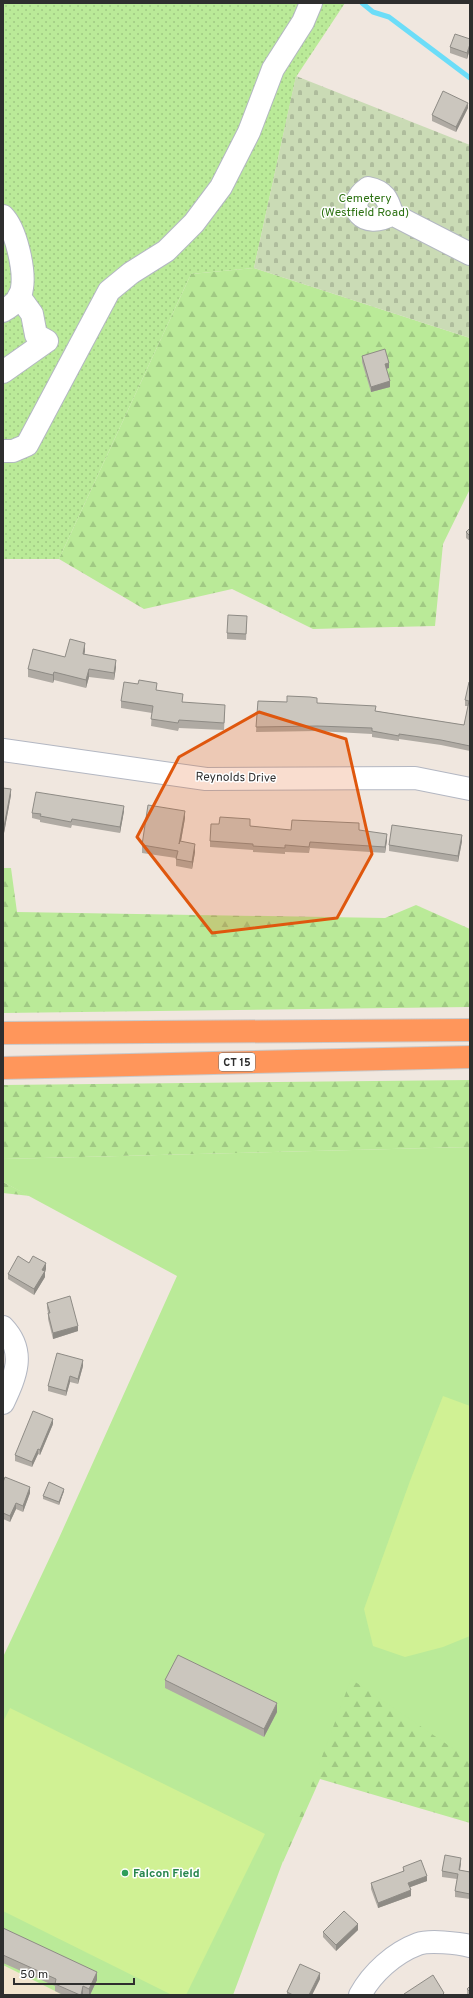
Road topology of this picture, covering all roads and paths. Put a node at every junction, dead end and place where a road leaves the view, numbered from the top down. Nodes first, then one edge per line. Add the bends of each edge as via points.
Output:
1 (311, 3) edge
2 (392, 214) dead end
3 (3, 216) edge
4 (470, 254) edge
5 (11, 303) edge
6 (3, 372) edge
7 (3, 452) edge
8 (3, 750) edge
9 (470, 789) edge
10 (470, 1030) edge
11 (3, 1033) edge
12 (470, 1057) edge
13 (3, 1068) edge
14 (3, 1327) edge
15 (3, 1403) edge
16 (470, 1946) edge
17 (360, 1995) edge

1 - 7 street via 303,22 274,69 249,132 221,187 194,223 166,251 131,273 109,292 27,445
2 - 4 street
3 - 5 street via 21,252 22,289
5 - 6 street via 32,314 36,335 47,342
8 - 9 street, Reynolds Drive via 206,779 415,778
10 - 11 highway
12 - 13 highway, CT 15
14 - 15 street via 18,1354 15,1377
16 - 17 street via 456,1942 419,1944 389,1960

